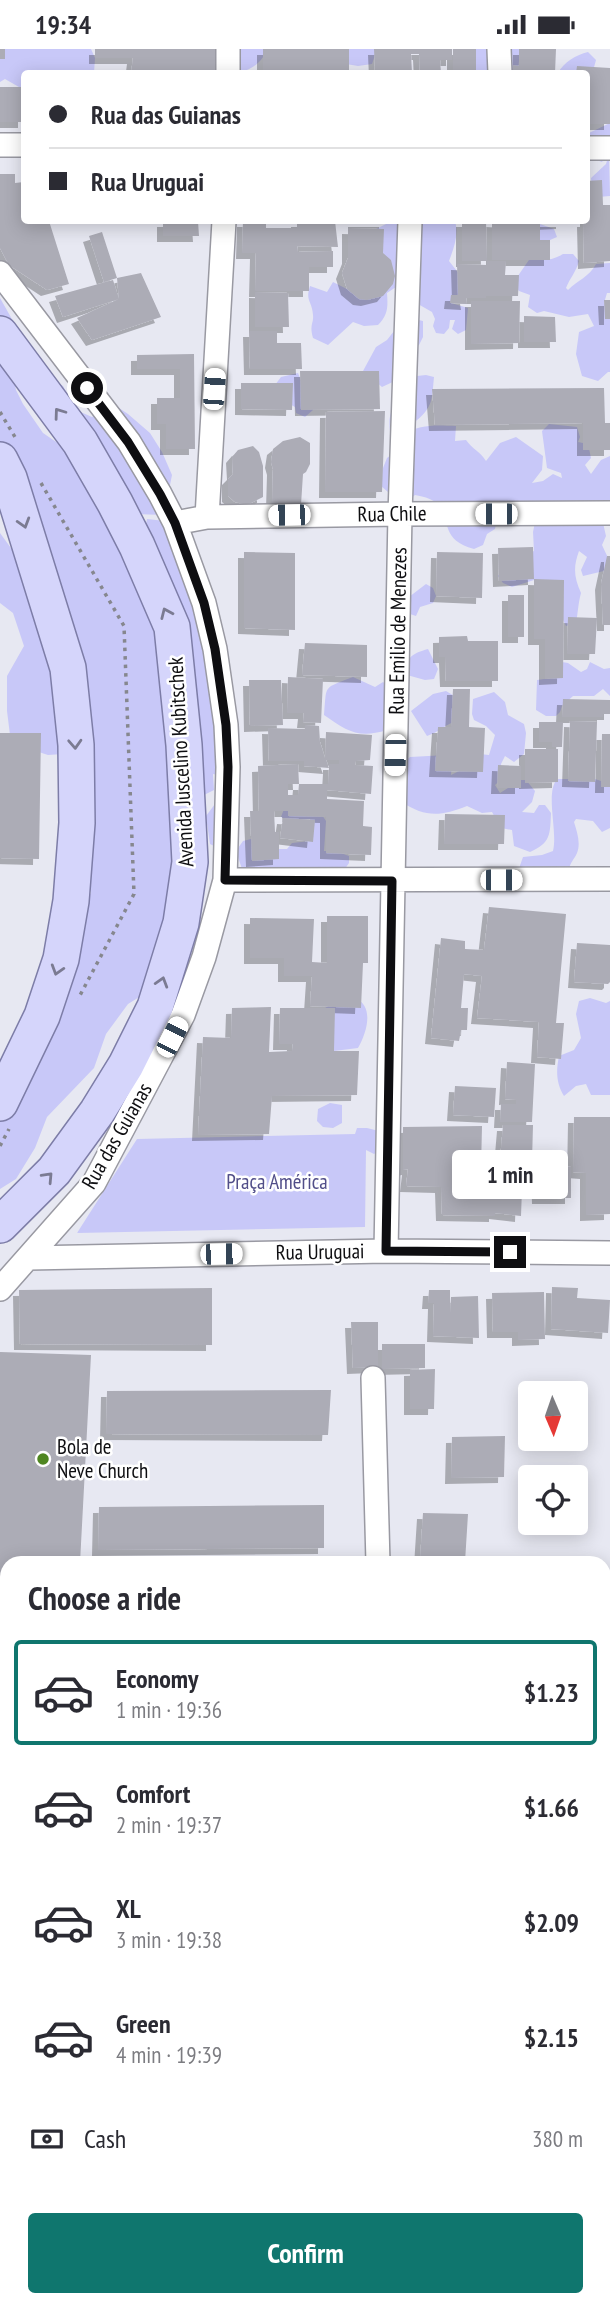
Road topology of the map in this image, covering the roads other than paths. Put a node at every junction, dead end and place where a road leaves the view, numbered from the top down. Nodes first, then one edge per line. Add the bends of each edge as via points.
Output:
1 (228, 49) edge
2 (499, 49) edge
3 (228, 70) edge
4 (500, 70) edge
5 (0, 145) edge
6 (21, 145) edge
7 (590, 148) edge
8 (610, 149) edge
9 (224, 224) edge
10 (410, 224) edge
11 (0, 273) edge
12 (0, 334) edge
13 (10, 454) edge
14 (400, 513) junction
15 (610, 513) edge
16 (207, 517) junction
17 (175, 523) junction
18 (610, 879) edge
19 (225, 880) junction
20 (392, 881) junction
21 (0, 1103) edge
22 (0, 1226) edge
23 (386, 1251) junction
24 (610, 1253) edge
25 (29, 1258) junction
26 (0, 1289) edge
27 (373, 1378) dead end
28 (379, 1556) edge

1 - 3 street
2 - 4 street
5 - 6 street
7 - 8 street
9 - 16 street
10 - 14 street, Rua Emilio de Menezes
11 - 17 street, Rua das Guianas via 128,442
22 -> 12 main road, Avenida Juscelino Kubitschek via 54,1171 126,1065 155,1007 181,923 190,862 172,627 137,547 84,449
13 -> 21 main road via 9,478 68,668 76,745 77,823 61,959 42,1016
14 - 15 street, Rua Chile
14 - 16 street, Rua Chile
14 - 20 street, Rua Emilio de Menezes
16 - 17 street, Rua Chile
17 - 19 street, Rua das Guianas via 204,603 219,675 228,767
18 - 20 street
19 - 20 street
19 - 25 street, Rua das Guianas via 204,957 172,1037 94,1183
20 - 23 street, Rua Emilio de Menezes
23 - 24 street, Rua Uruguai
23 - 25 street, Rua Uruguai
25 - 26 street, Rua das Guianas
27 - 28 street

